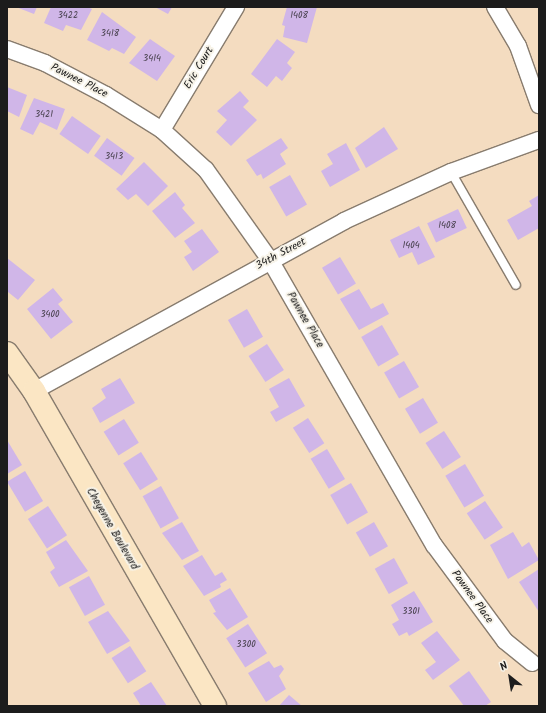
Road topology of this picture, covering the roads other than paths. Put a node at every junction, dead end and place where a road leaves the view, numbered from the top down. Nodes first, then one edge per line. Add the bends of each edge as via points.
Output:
1 (236, 7) edge
2 (495, 7) edge
3 (7, 49) edge
4 (539, 105) edge
5 (162, 130) junction
6 (539, 140) edge
7 (451, 172) junction
8 (270, 260) junction
9 (516, 285) dead end
10 (7, 353) edge
11 (34, 391) junction
12 (536, 664) edge
13 (216, 706) edge

1 - 5 street, Eric Court
2 - 4 street via 518,46
3 - 5 street, Pawnee Place via 45,64 106,94
5 - 8 street, Pawnee Place via 206,170
6 - 7 street, 34th Street
7 - 8 street, 34th Street via 344,221
7 - 9 lane
8 - 11 street, 34th Street
8 - 12 street, Pawnee Place via 434,545 505,641
10 - 11 street, Cheyenne Boulevard
11 - 13 street, Cheyenne Boulevard

